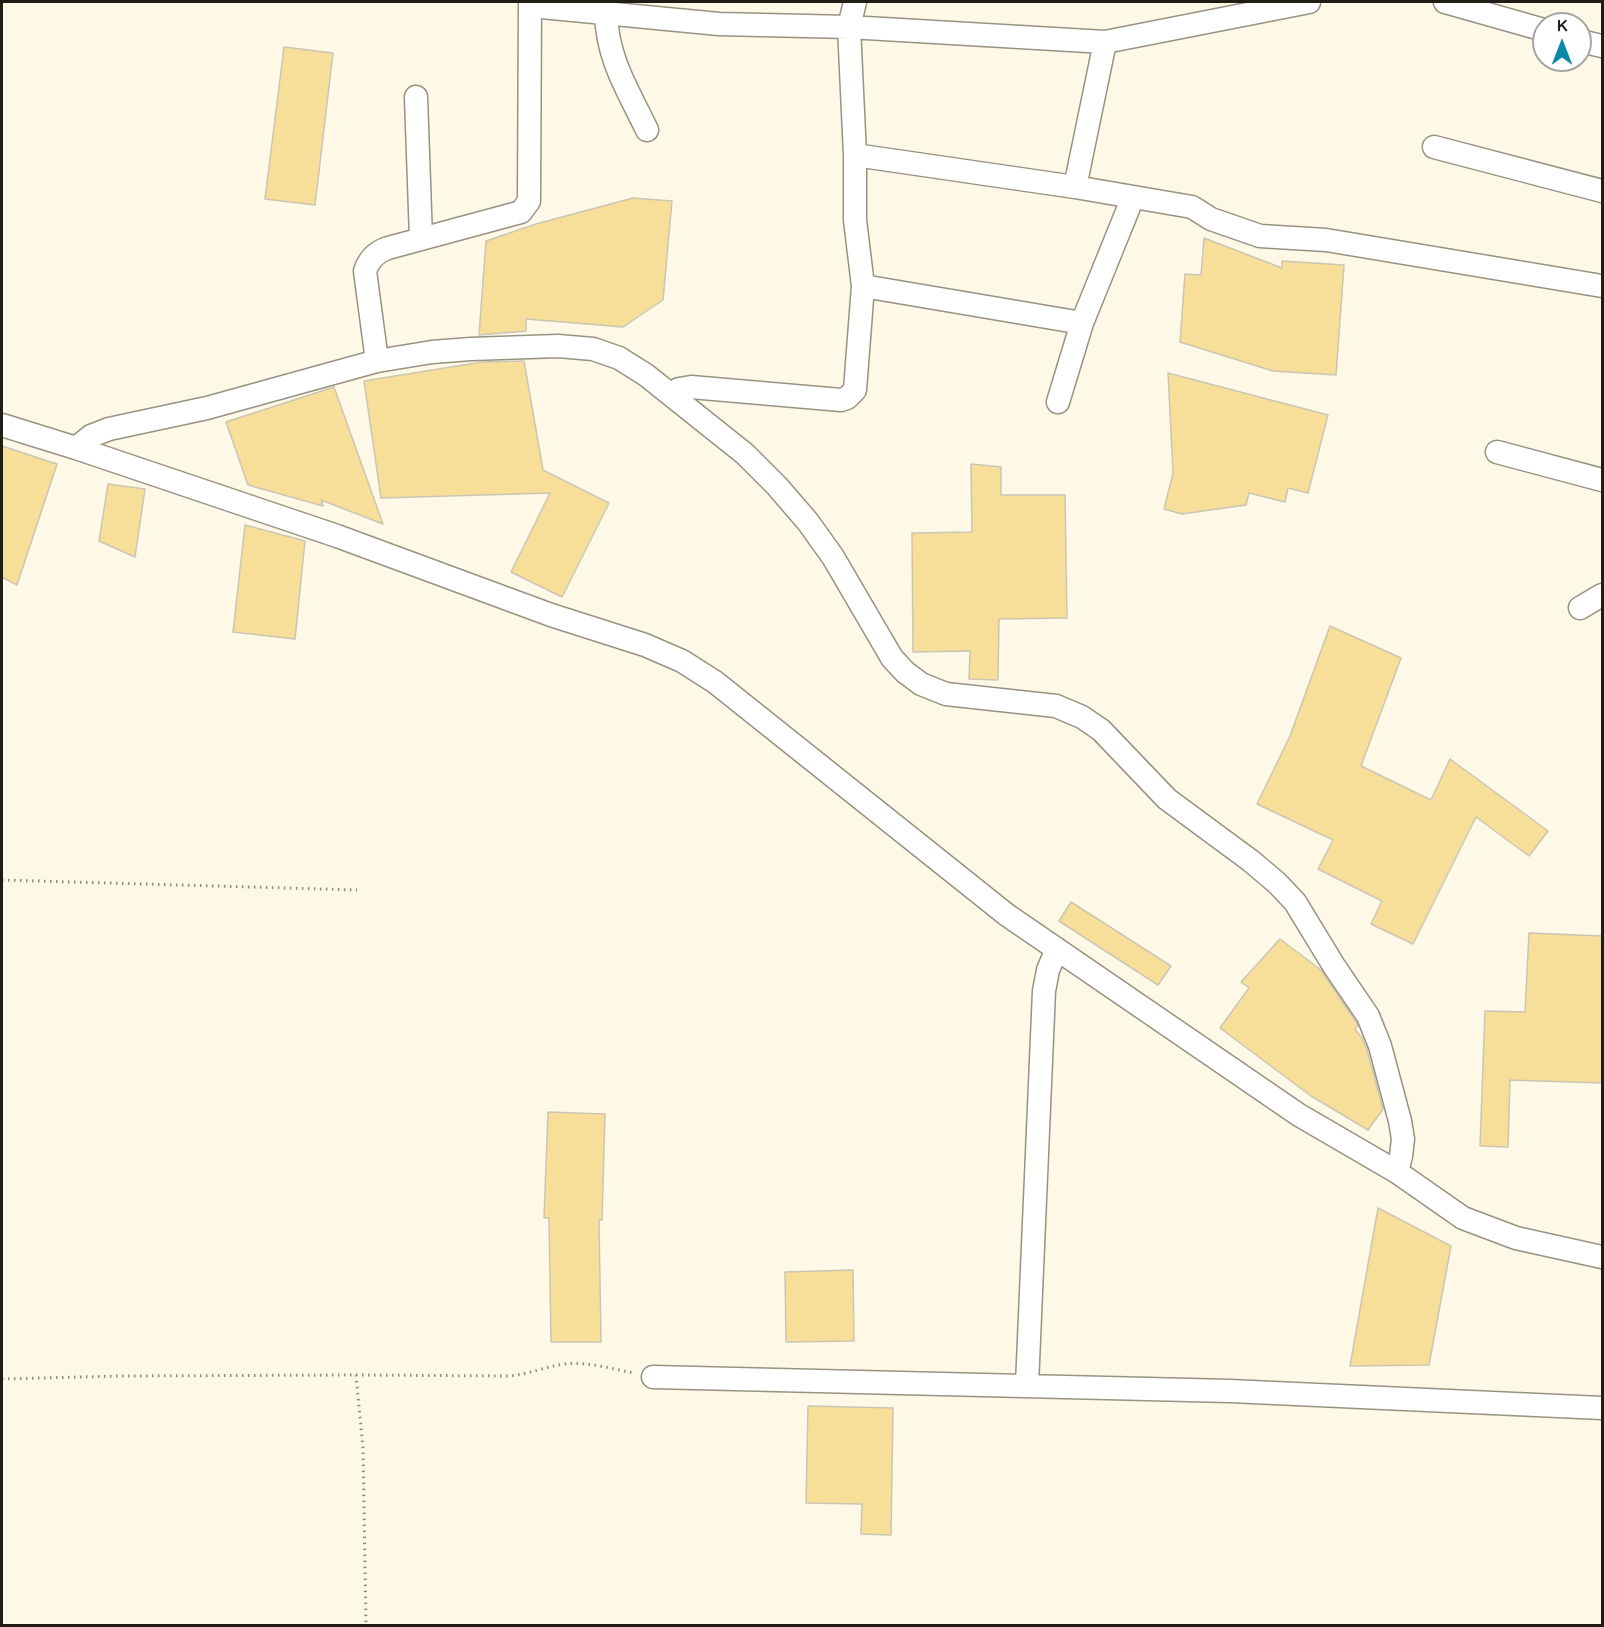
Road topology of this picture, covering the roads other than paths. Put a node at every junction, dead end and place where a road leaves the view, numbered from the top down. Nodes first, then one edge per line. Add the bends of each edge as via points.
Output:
1 (855, 2) edge
2 (1310, 2) edge
3 (1445, 2) edge
4 (531, 4) edge
5 (606, 13) junction
6 (849, 27) junction
7 (1532, 27) edge
8 (1105, 42) junction
9 (417, 97) dead end
10 (647, 130) dead end
11 (1434, 147) dead end
12 (855, 155) junction
13 (1075, 187) junction
14 (1602, 191) edge
15 (1133, 197) junction
16 (421, 239) junction
17 (863, 286) junction
18 (1602, 286) edge
19 (1082, 323) junction
20 (377, 361) junction
21 (670, 394) junction
22 (1058, 402) dead end
23 (2, 425) edge
24 (76, 448) junction
25 (1497, 452) dead end
26 (1602, 480) edge
27 (1602, 595) edge
28 (1580, 608) dead end
29 (1057, 949) junction
30 (1397, 1172) junction
31 (1602, 1257) edge
32 (653, 1377) road end
33 (1027, 1385) junction
34 (1602, 1408) edge

1 - 6 street
2 - 8 street
3 - 7 street
4 - 5 street
4 - 16 street via 527,207 521,212
5 - 6 street via 719,24
5 - 10 street via 612,56
6 - 8 street
6 - 12 street
8 - 13 street
9 - 16 street
11 - 14 street
12 - 13 street
12 - 17 street via 856,241
13 - 15 street
15 - 18 street via 1192,207 1211,219 1260,236 1326,240
15 - 19 street
16 - 20 street via 382,250 367,265
17 - 19 street
17 - 21 street via 857,384 847,398 832,400 691,387
19 - 22 street
20 - 21 street via 471,349 593,349 620,358
20 - 24 street via 207,408 109,429
21 - 30 street via 745,454 808,522 833,557 891,658 905,672 921,684 946,694 1056,706 1082,717 1101,730 1167,799 1251,861 1295,902 1368,1016 1380,1047 1400,1120 1402,1139
23 - 24 street
24 - 29 street via 337,536 682,661 715,682 999,909
25 - 26 street
27 - 28 street
29 - 30 street via 1299,1115
29 - 33 street via 1044,991
30 - 31 street via 1463,1218 1516,1238
32 - 33 street
33 - 34 street

